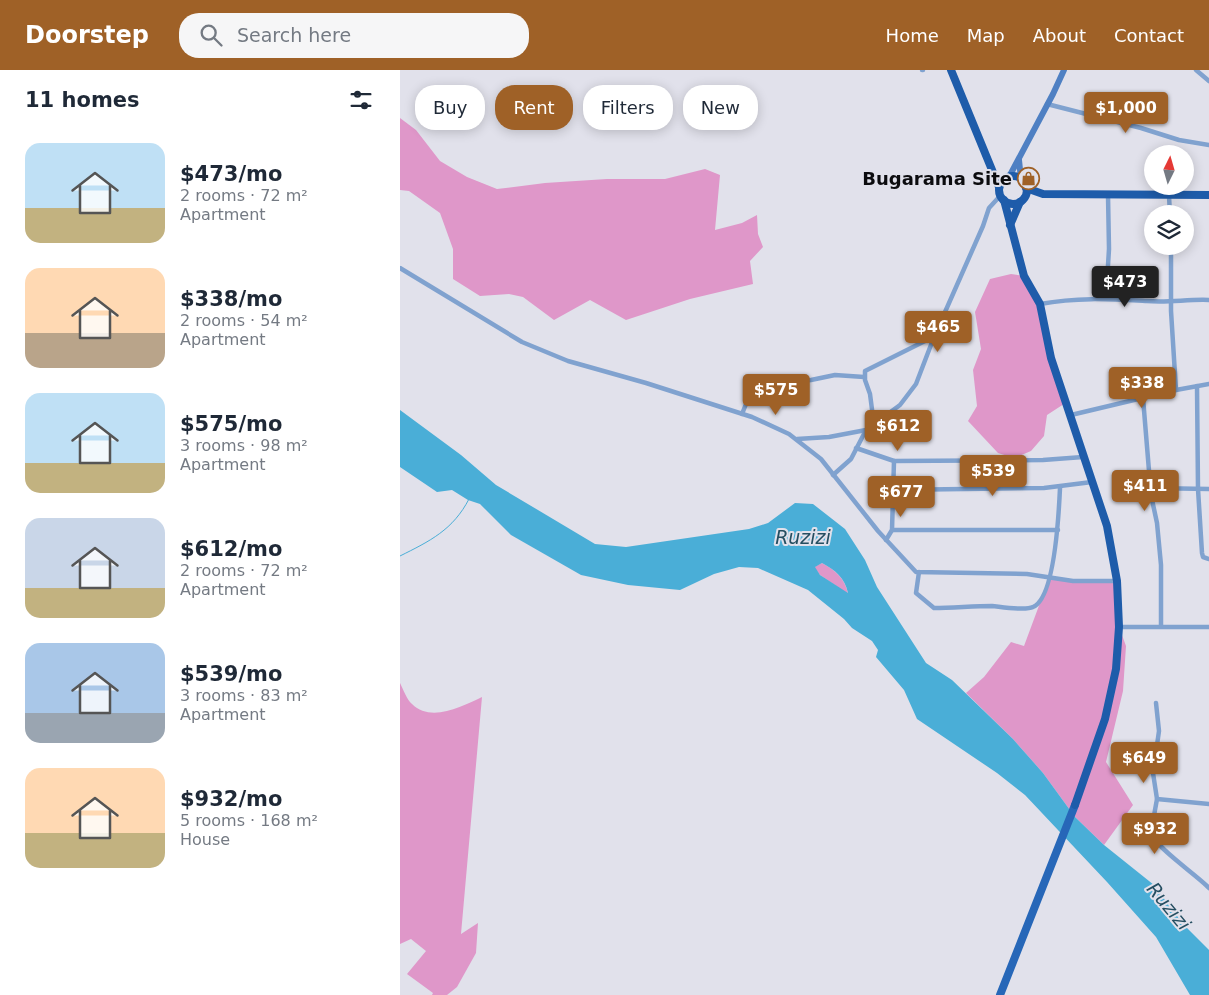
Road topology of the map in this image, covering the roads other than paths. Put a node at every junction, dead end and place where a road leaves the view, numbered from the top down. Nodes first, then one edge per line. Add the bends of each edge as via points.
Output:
1 (951, 70) edge
2 (1064, 70) edge
3 (1196, 70) edge
4 (1209, 81) edge
5 (1047, 104) junction
6 (1209, 145) edge
7 (1019, 158) junction
8 (1009, 177) junction
9 (1020, 179) junction
10 (999, 187) junction
11 (1026, 188) junction
12 (1043, 194) junction
13 (1108, 195) junction
14 (1209, 195) edge
15 (1168, 196) junction
16 (1002, 198) junction
17 (1021, 200) junction
18 (1169, 205) edge
19 (1010, 225) junction
20 (1171, 255) edge
21 (400, 268) edge
22 (1106, 298) junction
23 (1171, 300) junction
24 (1209, 300) edge
25 (1040, 304) junction
26 (934, 337) junction
27 (864, 377) junction
28 (1209, 384) edge
29 (1197, 386) junction
30 (1176, 390) junction
31 (1143, 398) junction
32 (742, 414) junction
33 (1072, 415) junction
34 (874, 424) junction
35 (866, 430) junction
36 (797, 439) junction
37 (856, 448) junction
38 (1083, 457) junction
39 (894, 461) junction
40 (833, 475) junction
41 (1092, 482) junction
42 (1060, 488) junction
43 (1151, 488) junction
44 (1198, 488) junction
45 (1209, 489) edge
46 (892, 490) junction
47 (892, 530) junction
48 (1058, 530) junction
49 (886, 540) junction
50 (1209, 559) edge
51 (919, 572) junction
52 (1050, 576) junction
53 (1117, 581) junction
54 (1161, 626) junction
55 (1120, 627) junction
56 (1209, 627) edge
57 (1156, 703) dead end
58 (1157, 799) junction
59 (1209, 804) edge
60 (1075, 805) joint
61 (1209, 888) edge
62 (1000, 995) edge

1 - 10 highway
2 - 5 main road
3 - 4 street
5 - 6 street
5 - 7 main road
7 - 8 main road
7 - 9 main road
8 - 9 highway
8 - 10 highway
9 - 11 highway
10 - 16 highway
11 - 12 highway
11 - 17 highway
12 - 13 highway
12 - 17 highway
13 - 15 highway
13 - 22 street
14 - 15 highway
15 - 18 street
16 - 17 highway via 1013,204
16 - 19 highway
16 - 26 street via 989,208
17 - 19 highway
19 - 25 highway via 1024,276
20 - 23 street
21 - 32 street via 529,345 568,361
22 - 23 street
22 - 25 street via 1072,298
23 - 24 street
23 - 30 street
25 - 33 highway via 1051,358
26 - 27 street via 867,369
26 - 34 street via 908,397
27 - 32 street via 835,374 767,386 750,394
27 - 34 street
28 - 29 street
29 - 30 street
29 - 44 street
30 - 31 street
31 - 33 street
31 - 43 street
32 - 36 street via 775,426
33 - 38 highway
34 - 35 street
35 - 36 street
35 - 37 street
36 - 40 street
37 - 39 street
37 - 40 street via 851,459
38 - 39 street
38 - 41 highway
39 - 46 street
40 - 49 street
41 - 42 street
41 - 53 highway via 1107,526
42 - 46 street
42 - 48 street
43 - 44 street
43 - 54 street via 1161,565
44 - 45 street
44 - 50 street via 1202,553
46 - 47 street
47 - 48 street
47 - 49 street
48 - 52 street
49 - 51 street via 908,565
51 - 52 street
51 - 52 street via 916,593 934,608 990,606 1031,609 1038,605
52 - 53 street
53 - 55 highway
54 - 55 street
54 - 56 street
55 - 60 highway via 1116,670 1105,719
57 - 58 street via 1159,731 1153,773
58 - 59 street
58 - 61 street via 1154,830 1157,844
60 - 62 main road

